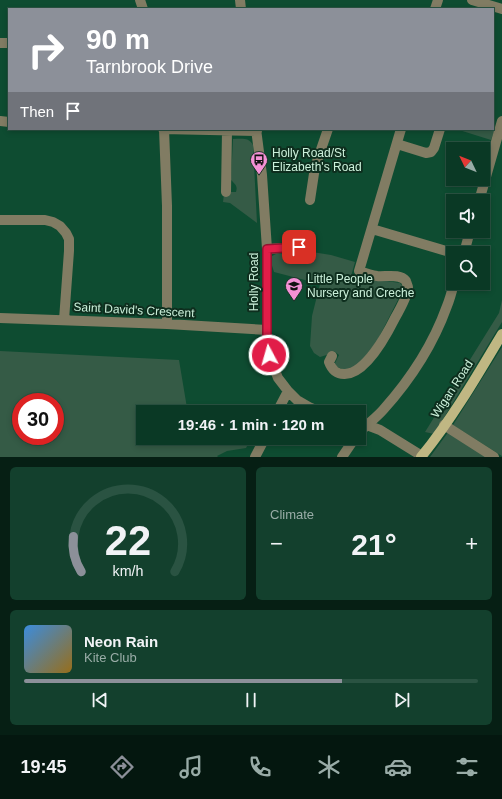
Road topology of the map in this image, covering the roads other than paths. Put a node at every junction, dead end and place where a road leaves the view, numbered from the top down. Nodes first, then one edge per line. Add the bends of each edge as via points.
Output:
1 (472, 0) edge
2 (502, 9) edge
3 (502, 121) edge
4 (164, 130) edge
5 (196, 130) edge
6 (257, 130) edge
7 (328, 130) edge
8 (401, 130) edge
9 (440, 130) edge
10 (227, 131) junction
11 (397, 144) junction
12 (226, 192) dead end
13 (481, 194) edge
14 (310, 200) dead end
15 (0, 220) edge
16 (372, 229) junction
17 (299, 247) dead end
18 (267, 249) junction
19 (446, 251) edge
20 (452, 290) edge
21 (0, 318) edge
22 (64, 320) junction
23 (167, 324) junction
24 (267, 330) junction
25 (502, 334) edge
26 (328, 359) dead end
27 (288, 391) junction
28 (281, 405) edge
29 (306, 405) edge
30 (366, 421) edge
31 (366, 424) edge
32 (444, 425) junction
33 (261, 445) edge
34 (350, 445) edge
35 (421, 456) edge
36 (255, 457) edge
37 (342, 457) edge
38 (494, 457) edge

1 - 2 street
3 - 13 street
4 - 23 street
5 - 10 street
6 - 10 street
6 - 18 street, Holly Road
7 - 14 street via 315,167
8 - 11 street
9 - 11 street via 432,152 426,153
10 - 12 street
11 - 16 street
15 - 22 street via 45,220 60,226 66,233 69,251
16 - 19 street
16 - 26 street via 358,274 402,278 408,287 406,296 388,333 360,368 348,374 341,374 331,368
17 - 18 street
18 - 24 street, Holly Road
20 - 30 street via 441,322 413,372 382,411
21 - 22 street, Saint David's Crescent
22 - 23 street, Saint David's Crescent
23 - 24 street, Saint David's Crescent
24 - 27 street, Holly Road via 269,355 278,378
25 - 32 main road, Wigan Road
27 - 28 street
27 - 29 street, Holly Road
31 - 35 street via 380,430
32 - 35 main road, Wigan Road
32 - 38 street
33 - 36 street
34 - 37 street

